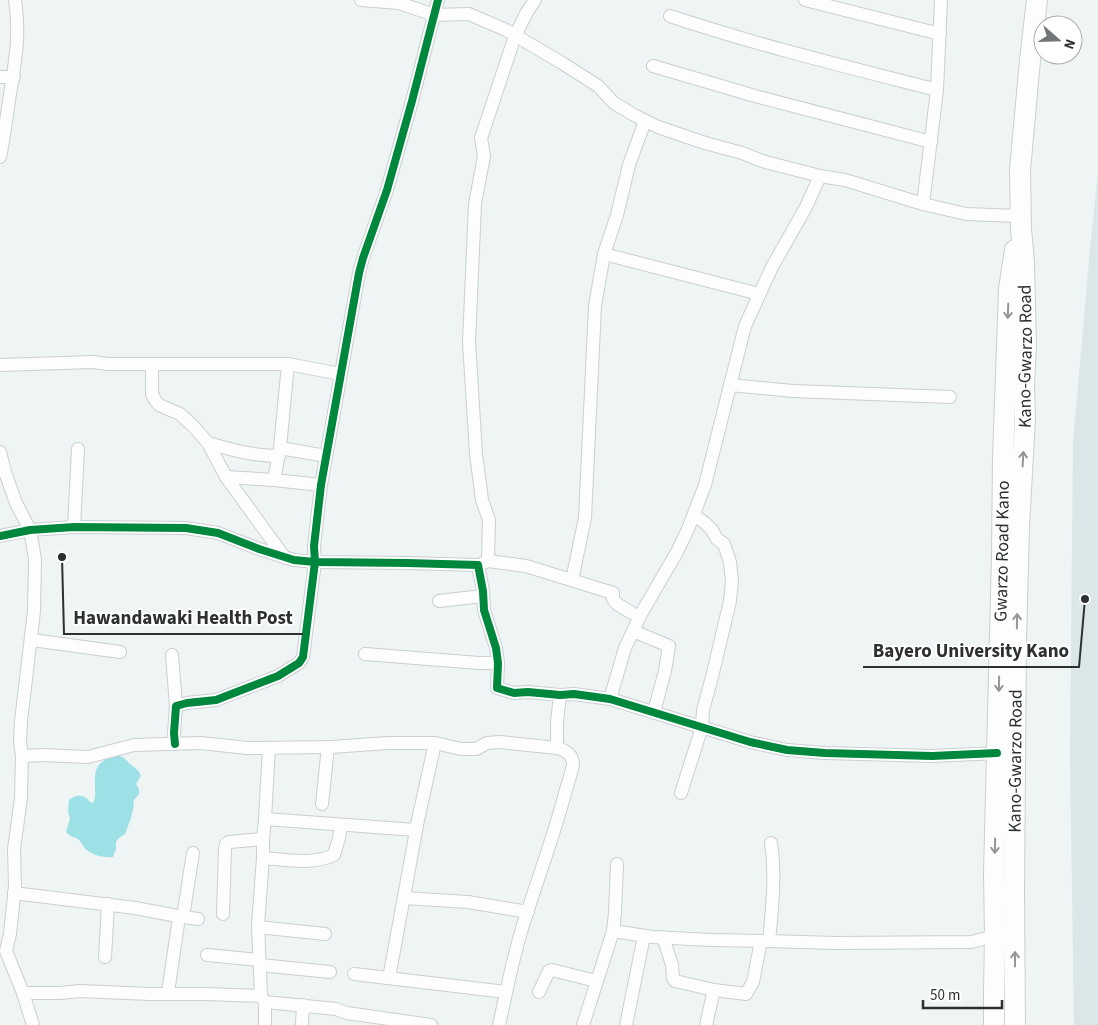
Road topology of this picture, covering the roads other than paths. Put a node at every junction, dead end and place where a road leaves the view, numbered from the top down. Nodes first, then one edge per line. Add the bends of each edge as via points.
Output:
1 (15, 0) edge
2 (361, 0) edge
3 (438, 0) edge
4 (535, 0) edge
5 (805, 0) edge
6 (941, 0) edge
7 (1037, 0) edge
8 (434, 15) junction
9 (670, 16) dead end
10 (940, 34) junction
11 (515, 36) junction
12 (653, 66) dead end
13 (0, 77) edge
14 (14, 77) junction
15 (937, 90) junction
16 (645, 121) junction
17 (931, 142) junction
18 (0, 157) edge
19 (820, 176) junction
20 (923, 204) junction
21 (1021, 222) junction
22 (604, 254) junction
23 (759, 294) junction
24 (152, 364) junction
25 (288, 364) junction
26 (0, 366) edge
27 (340, 374) junction
28 (730, 385) junction
29 (950, 397) dead end
30 (208, 443) junction
31 (78, 449) dead end
32 (0, 452) edge
33 (280, 452) junction
34 (326, 456) junction
35 (226, 477) junction
36 (274, 480) junction
37 (322, 485) junction
38 (694, 515) junction
39 (74, 527) junction
40 (30, 530) junction
41 (0, 536) edge
42 (285, 558) junction
43 (315, 562) junction
44 (483, 563) junction
45 (572, 580) junction
46 (483, 596) junction
47 (439, 601) dead end
48 (632, 613) dead end
49 (633, 632) junction
50 (32, 640) junction
51 (120, 652) dead end
52 (364, 654) dead end
53 (172, 655) dead end
54 (498, 663) junction
55 (560, 696) junction
56 (610, 699) junction
57 (176, 706) junction
58 (654, 712) junction
59 (702, 728) junction
60 (435, 742) junction
61 (174, 744) junction
62 (328, 747) junction
63 (269, 748) junction
64 (557, 748) junction
65 (997, 753) junction
66 (22, 756) junction
67 (681, 793) dead end
68 (322, 804) dead end
69 (266, 820) junction
70 (341, 825) junction
71 (416, 830) junction
72 (263, 839) junction
73 (771, 843) dead end
74 (0, 848) edge
75 (14, 849) junction
76 (193, 853) dead end
77 (263, 858) junction
78 (617, 864) dead end
79 (14, 893) junction
80 (404, 898) junction
81 (108, 904) junction
82 (528, 912) junction
83 (223, 914) dead end
84 (181, 917) junction
85 (198, 919) dead end
86 (258, 927) junction
87 (5, 931) edge
88 (613, 931) junction
89 (325, 934) dead end
90 (644, 936) junction
91 (995, 936) junction
92 (664, 937) junction
93 (765, 941) junction
94 (3, 954) edge
95 (208, 955) dead end
96 (105, 957) dead end
97 (260, 963) junction
98 (330, 972) dead end
99 (354, 974) dead end
100 (389, 978) junction
101 (596, 981) junction
102 (714, 990) junction
103 (506, 992) junction
104 (539, 992) dead end
105 (23, 993) junction
106 (168, 993) junction
107 (263, 999) junction
108 (303, 1005) junction
109 (346, 1019) edge
110 (378, 1021) edge
111 (33, 1025) edge
112 (265, 1025) edge
113 (302, 1025) edge
114 (431, 1025) edge
115 (501, 1025) edge
116 (583, 1025) edge
117 (626, 1025) edge
118 (706, 1025) edge
119 (994, 1025) edge
120 (1015, 1025) edge

1 - 14 street via 18,40
2 - 8 street via 400,3
3 - 8 street
4 - 11 street
5 - 10 street
6 - 10 street
7 - 21 main road, Kano-Gwarzo Road via 1020,170
8 - 11 street via 469,14
8 - 27 street via 387,190 359,273
9 - 15 street via 735,37
10 - 15 street
11 - 16 street via 598,86 614,103
11 - 44 street via 481,138 484,156 472,244 469,342 476,454 482,500 489,520
12 - 17 street via 763,99
13 - 14 street
14 - 18 street
15 - 17 street
16 - 19 street via 762,161
16 - 22 street
17 - 20 street
19 - 20 street via 845,180
19 - 23 street
20 - 21 street
21 -> 65 main road, Gwarzo Road Kano via 1009,288
120 -> 21 main road, Kano-Gwarzo Road via 1016,642 1026,346
22 - 23 street
22 - 45 street via 596,306 585,518
23 - 28 street via 745,326
24 - 25 street
24 - 26 street via 93,362
24 - 30 street via 155,400 180,414
25 - 27 street
25 - 33 street
27 - 34 street
28 - 29 street via 793,392
28 - 38 street via 705,485
30 - 33 street via 267,456
30 - 35 street
31 - 39 street
32 - 40 street via 16,503
33 - 34 street
33 - 36 street
34 - 37 street
35 - 36 street
35 - 42 street
36 - 37 street
37 - 43 street
38 - 49 street
38 - 59 street via 724,544 732,581 703,710
39 - 40 street
39 - 42 street via 205,530
40 - 41 street
40 - 50 street via 35,559
42 - 43 street
43 - 44 street
43 - 57 street via 303,657 299,662 278,676 216,700
44 - 45 street via 526,566
44 - 46 street
45 - 48 street via 613,592 617,604
46 - 47 street
46 - 54 street
49 - 56 street
49 - 58 street via 669,646
50 - 51 street
50 - 66 street via 21,721
52 - 54 street
53 - 57 street
54 - 55 street via 497,688 514,693
55 - 56 street via 574,694
55 - 64 street
56 - 58 street
57 - 61 street
58 - 59 street
59 - 65 street via 750,742 805,752 932,756
59 - 67 street
60 - 62 street
60 - 64 street via 476,749 487,743 500,742
60 - 71 street
61 - 63 street via 201,742
61 - 66 street via 134,745 88,757
62 - 63 street
62 - 68 street
63 - 69 street
64 - 82 street via 566,750 573,763
65 -> 91 main road, Gwarzo Road Kano
66 - 75 street via 21,798
69 - 70 street
69 - 72 street
70 - 71 street
70 - 77 street via 334,855 324,860
71 - 80 street
72 - 77 street
72 - 83 street via 226,844
73 - 93 street via 772,899
74 - 75 street
75 - 79 street
76 - 84 street
77 - 86 street
78 - 88 street
79 - 81 street
79 - 87 street
80 - 82 street via 468,902
80 - 100 street
81 - 84 street
81 - 96 street
82 - 103 street
84 - 85 street
84 - 106 street
86 - 89 street
86 - 97 street
87 - 94 street
88 - 90 street
88 - 101 street
90 - 92 street
90 - 117 street
91 - 93 street via 971,942
91 - 119 main road, Gwarzo Road Kano
92 - 93 street
92 - 102 street via 673,978
93 - 102 street via 753,982 746,994
94 - 105 street
95 - 97 street
97 - 98 street
97 - 107 street
99 - 100 street
100 - 103 street
101 - 104 street via 552,970
101 - 116 street
102 - 118 street
103 - 115 street
105 - 106 street via 80,990
105 - 111 street
106 - 107 street
107 - 108 street
107 - 112 street
108 - 109 street via 336,1009
108 - 113 street
109 - 110 street
110 - 114 street

